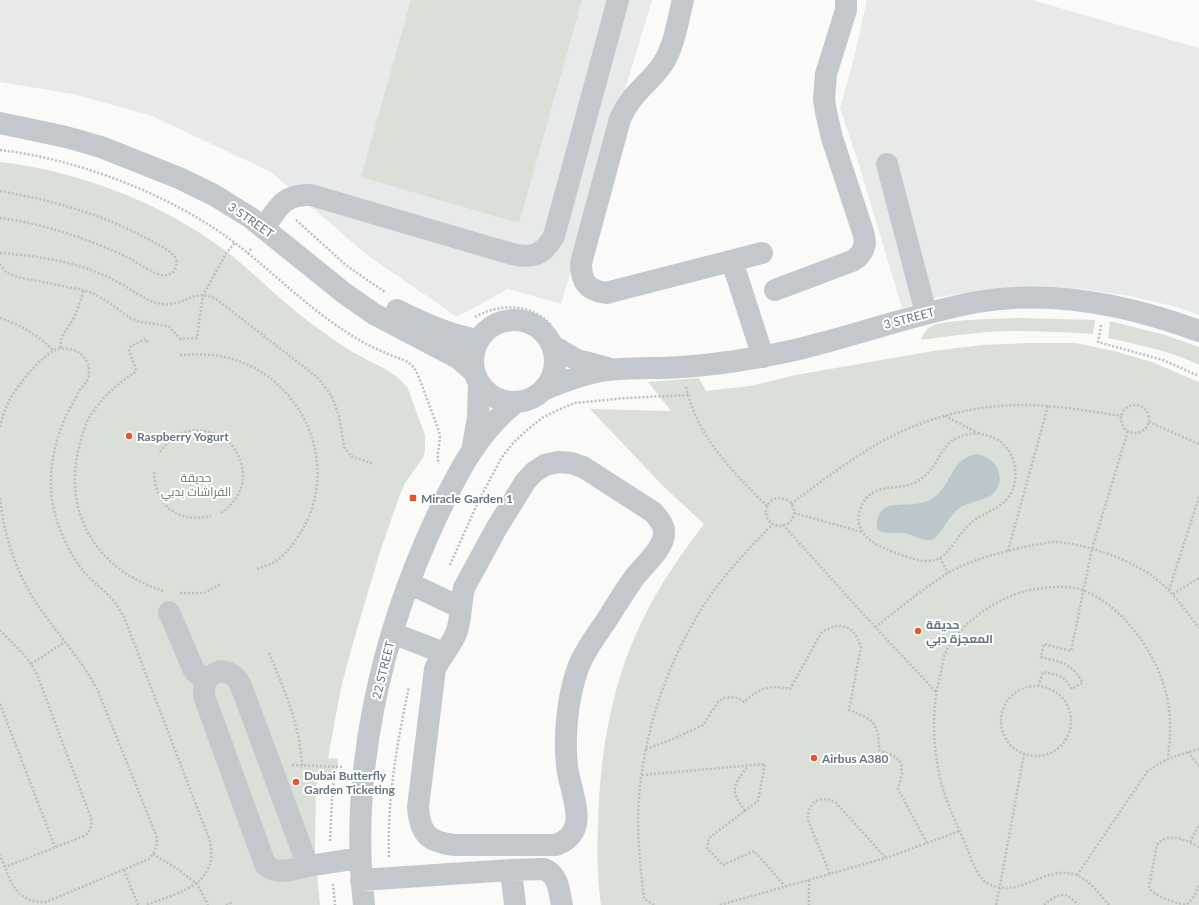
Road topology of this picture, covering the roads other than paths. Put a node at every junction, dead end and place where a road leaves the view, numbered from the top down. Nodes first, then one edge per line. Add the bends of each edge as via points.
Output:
1 (618, 0) edge
2 (683, 0) edge
3 (846, 0) edge
4 (0, 110) edge
5 (0, 123) edge
6 (887, 164) dead end
7 (272, 217) junction
8 (762, 253) dead end
9 (732, 261) junction
10 (775, 290) dead end
11 (926, 313) junction
12 (475, 329) junction
13 (1199, 331) edge
14 (553, 337) junction
15 (763, 357) junction
16 (618, 370) junction
17 (476, 378) junction
18 (543, 390) junction
19 (515, 403) junction
20 (472, 451) junction
21 (409, 583) junction
22 (168, 602) road end
23 (461, 608) junction
24 (392, 633) junction
25 (444, 653) junction
26 (206, 680) junction
27 (360, 858) junction
28 (308, 866) junction
29 (511, 870) junction
30 (361, 880) junction
31 (364, 905) edge
32 (515, 905) edge
33 (562, 905) edge

1 - 7 street via 554,236 548,247 537,254 525,257 512,254 311,195 296,196 282,202
2 - 9 street via 667,58 625,106 620,119 581,274 586,285 595,292 606,293
3 - 10 street via 846,10 826,74 824,100 829,125 865,243 863,250 852,262
4 - 7 street, 3 STREET via 64,121 131,142 215,179
5 - 7 street, 3 STREET via 101,147
6 - 11 street
7 - 12 street, 3 STREET via 356,285 388,306 446,332
7 - 17 street, 3 STREET via 356,302 458,358
8 - 9 street
9 - 15 street
11 - 13 street, 3 STREET via 1004,299 1060,299 1130,309
11 - 15 street, 3 STREET
12 - 14 street via 487,329 511,320 524,320
12 - 17 street via 472,361
14 - 16 street, 3 STREET via 564,354 583,362
14 - 18 street via 554,370
15 - 16 street, 3 STREET via 682,367
16 - 18 street, 3 STREET via 586,374
17 - 19 street via 488,394
17 - 20 street, 22 STREET via 478,417
18 - 19 street via 535,397
19 - 20 street, 22 STREET via 491,425
20 - 21 street, 22 STREET via 431,529
21 - 23 street
21 - 24 street, 22 STREET
22 - 26 street via 192,668
23 - 25 street via 456,632
23 - 25 street via 468,578 496,529 525,482 545,465 558,462 583,467 653,512 660,520 664,529 663,539 585,652 573,682 568,714 567,764 576,824 566,841 556,845 455,845 440,843 427,835 419,822 418,807 435,670
24 - 25 street
24 - 27 street, 22 STREET via 378,684 369,737 362,795
26 - 28 street via 222,671 237,678
26 - 28 street via 204,696 266,864 279,871
27 - 28 street
27 - 30 street, 22 STREET
29 - 30 street
29 - 32 street
29 - 33 street via 549,871 556,879
30 - 31 street, 22 STREET

